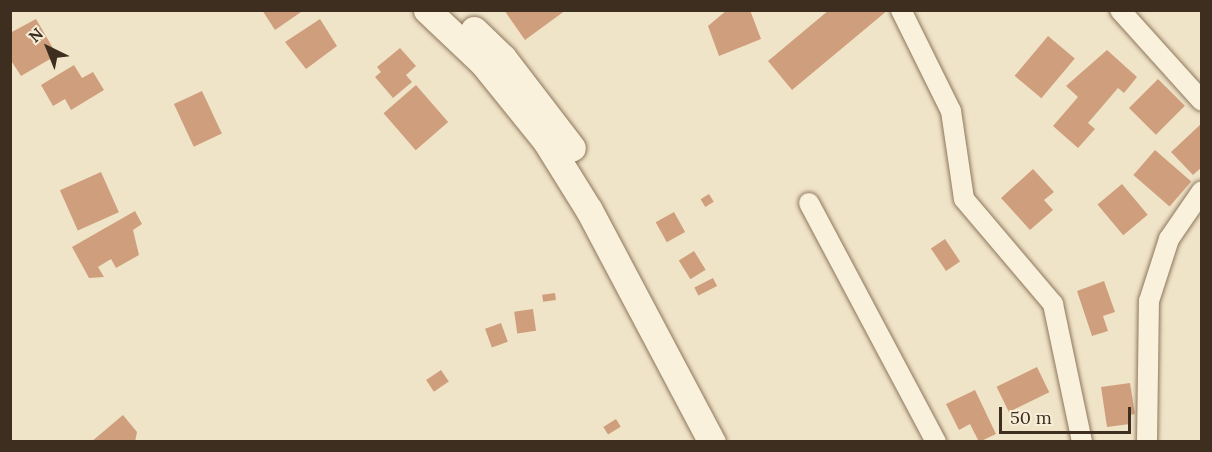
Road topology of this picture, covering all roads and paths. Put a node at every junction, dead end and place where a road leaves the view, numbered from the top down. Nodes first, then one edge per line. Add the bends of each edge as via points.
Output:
1 (426, 10) edge
2 (453, 10) edge
3 (901, 10) edge
4 (1120, 10) edge
5 (1202, 101) edge
6 (1202, 191) edge
7 (809, 203) dead end
8 (712, 441) edge
9 (731, 441) edge
10 (936, 441) edge
11 (1082, 441) edge
12 (1147, 441) edge

1 - 8 main road via 483,63 551,149
2 - 9 main road via 503,58 581,162
3 - 11 street via 951,111 964,199 1053,304
4 - 5 street
6 - 12 street via 1169,239 1149,301
7 - 10 street

